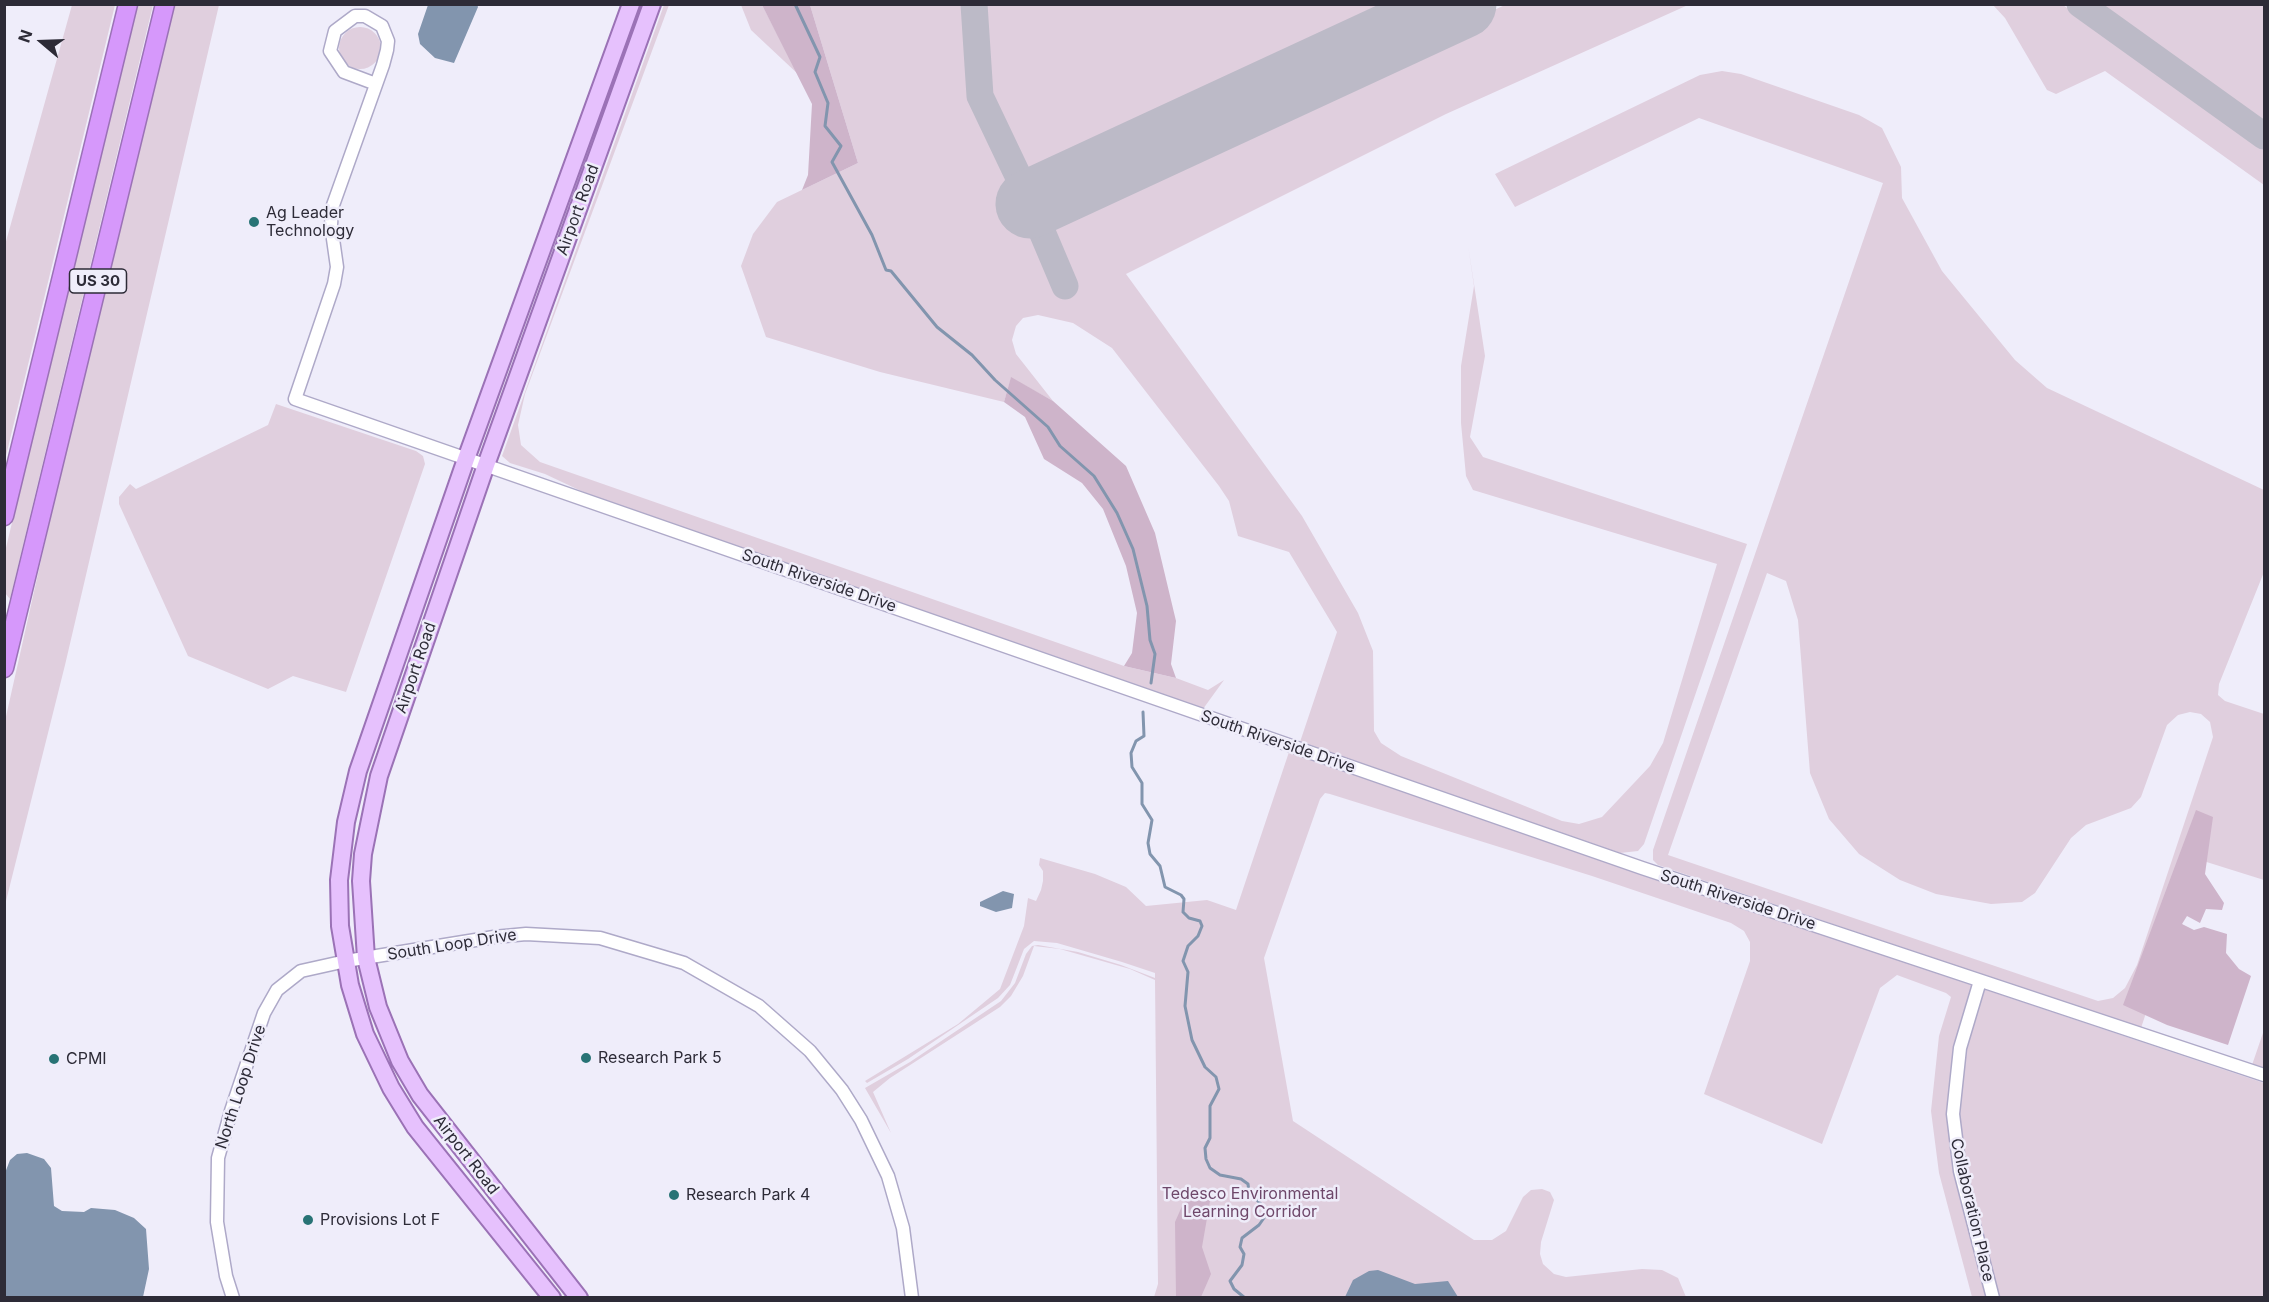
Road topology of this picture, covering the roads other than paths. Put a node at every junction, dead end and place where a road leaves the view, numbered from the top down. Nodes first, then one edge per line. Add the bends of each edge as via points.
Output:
1 (128, 4) edge
2 (165, 4) edge
3 (631, 4) edge
4 (652, 4) edge
5 (376, 84) junction
6 (466, 459) junction
7 (486, 465) junction
8 (4, 516) edge
9 (6, 663) edge
10 (366, 958) junction
11 (346, 961) junction
12 (1980, 981) junction
13 (2265, 1075) edge
14 (233, 1298) edge
15 (552, 1298) edge
16 (579, 1298) edge
17 (912, 1298) edge
18 (1993, 1298) edge

1 - 8 highway, US 30
2 - 9 highway, US 30
3 - 6 main road, Airport Road
4 - 7 main road, Airport Road
5 - 5 street via 388,41 375,20 355,16 334,31 330,51 344,72
5 - 6 street, South Riverside Drive via 332,208 337,267 334,284 295,399
6 - 7 street, South Riverside Drive
6 - 11 main road, Airport Road via 351,796 339,880
7 - 10 main road, Airport Road via 373,802 361,881
7 - 12 street, South Riverside Drive via 1263,737
10 - 11 street, South Loop Drive
10 - 16 main road, Airport Road via 388,1033 420,1095
10 - 17 street, South Loop Drive via 526,934 600,938 684,963 737,991 810,1051 842,1090 864,1126 896,1201
11 - 14 street, North Loop Drive via 301,971 277,990 264,1013 234,1100 221,1143 216,1183 220,1249
11 - 15 main road, Airport Road via 365,1034 399,1102
12 - 13 street, South Riverside Drive
12 - 18 street, Collaboration Place via 1960,1048 1953,1114 1960,1171

